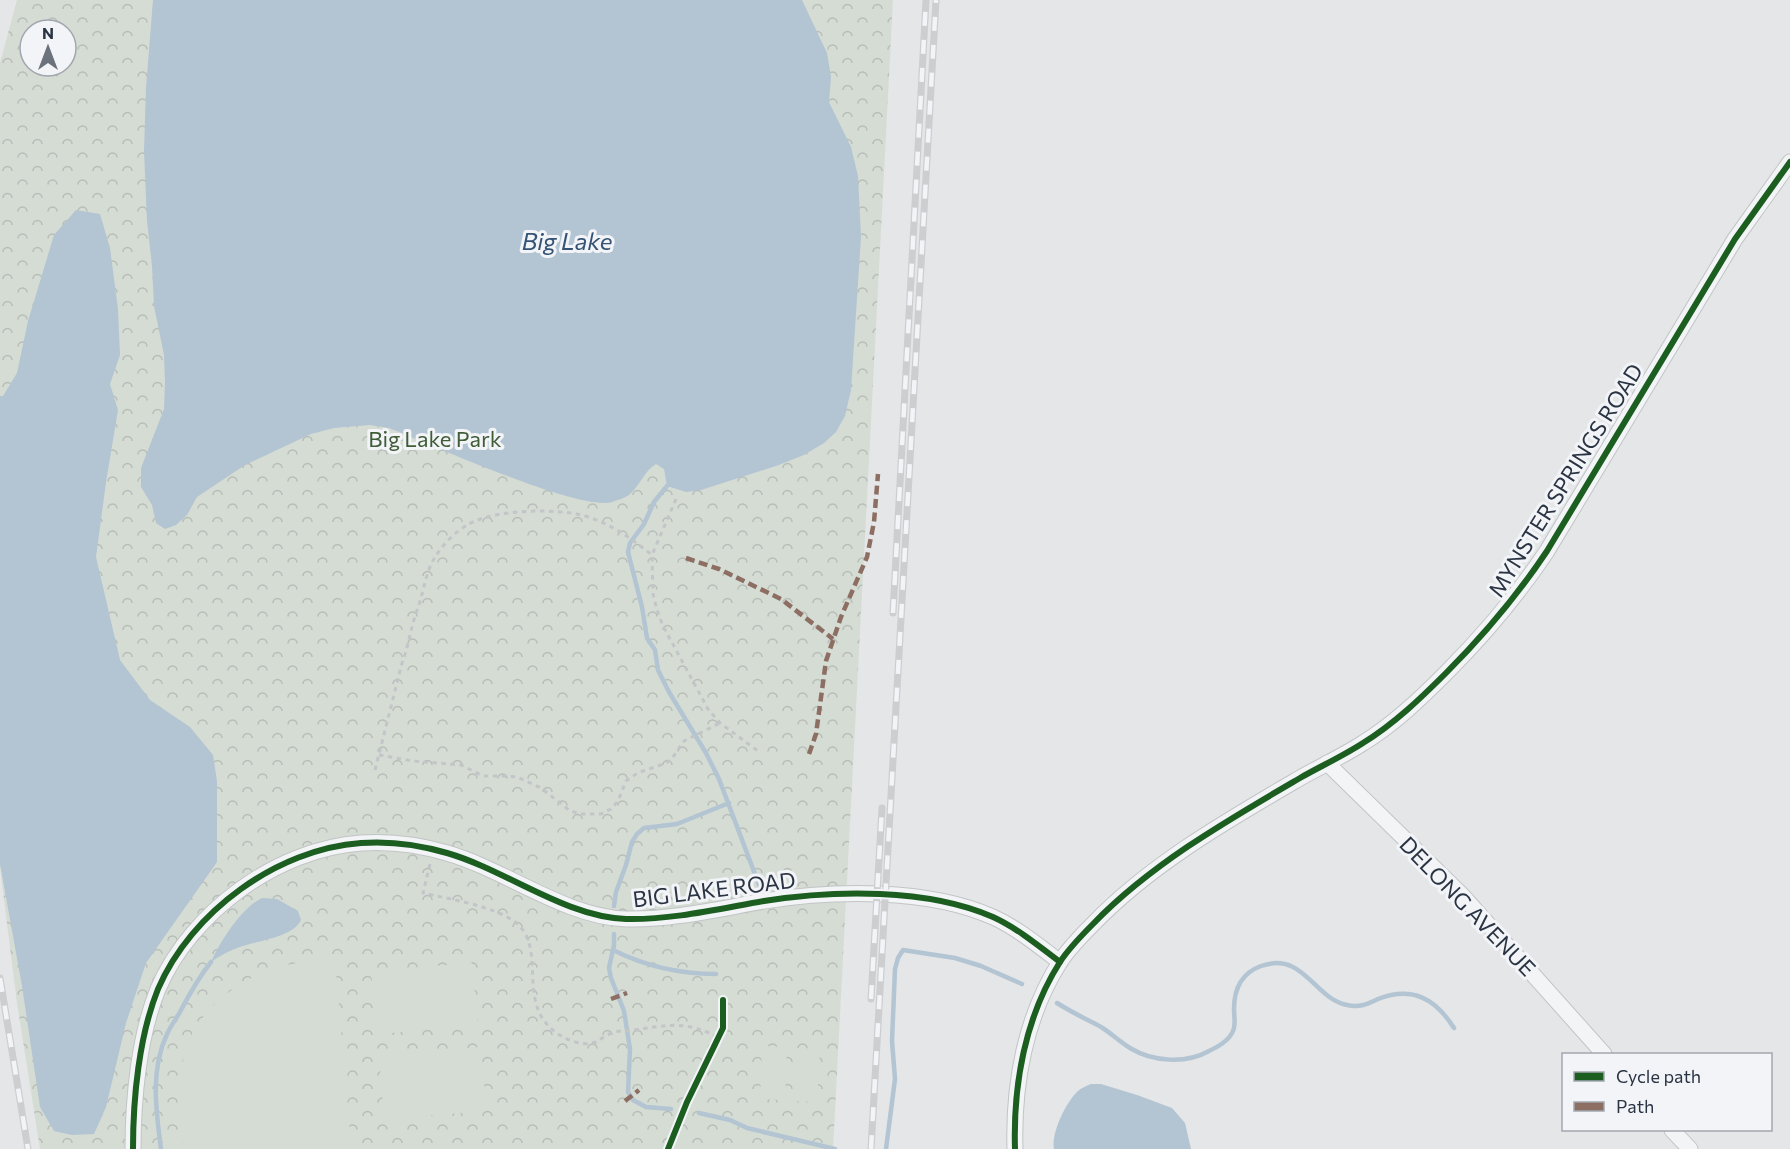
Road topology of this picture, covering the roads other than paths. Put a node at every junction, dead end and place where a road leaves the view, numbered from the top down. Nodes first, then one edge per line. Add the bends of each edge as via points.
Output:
1 (1790, 162) edge
2 (1328, 763) junction
3 (1060, 962) junction
4 (1603, 1053) edge
5 (1673, 1131) edge
6 (133, 1149) edge
7 (1015, 1149) edge
8 (1690, 1149) edge

1 - 2 street, MYNSTER SPRINGS ROAD via 1735,239 1521,590 1474,645 1404,713 1364,743
2 - 3 street, MYNSTER SPRINGS ROAD via 1187,848 1136,885 1105,912
2 - 4 street, DELONG AVENUE via 1476,910
3 - 6 street, BIG LAKE ROAD via 996,918 948,902 821,894 660,918 622,919 574,908 485,867 434,849 360,843 320,851 288,862 236,892 208,916 171,964 150,1012 143,1046
3 - 7 street, MYNSTER SPRINGS ROAD via 1045,990 1022,1058
5 - 8 street

